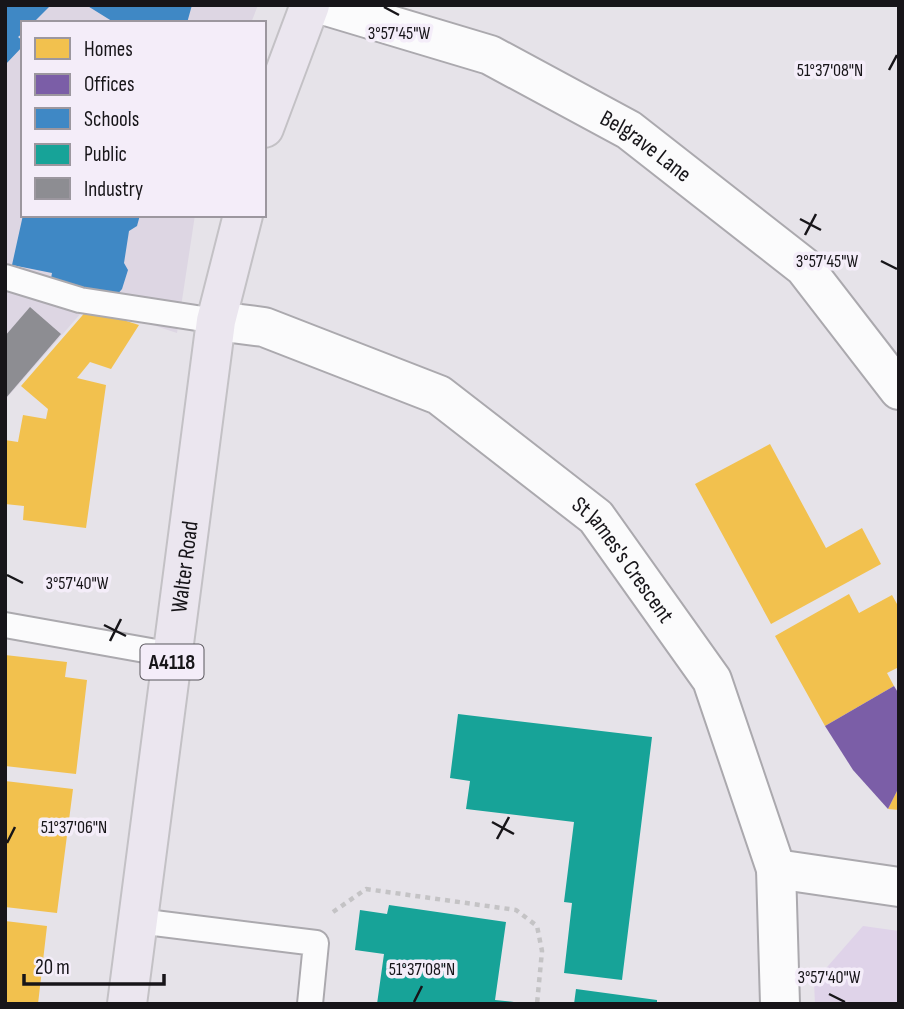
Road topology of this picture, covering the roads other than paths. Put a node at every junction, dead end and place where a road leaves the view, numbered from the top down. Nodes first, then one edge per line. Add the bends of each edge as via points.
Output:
1 (310, 5) edge
2 (323, 5) edge
3 (266, 123) edge
4 (242, 217) edge
5 (5, 277) edge
6 (216, 321) junction
7 (899, 390) edge
8 (5, 625) edge
9 (173, 655) junction
10 (776, 869) junction
11 (899, 887) edge
12 (138, 921) junction
13 (127, 1004) edge
14 (310, 1004) edge
15 (780, 1004) edge

1 - 3 main road
2 - 7 street, Belgrave Lane via 490,55 629,130 804,267
4 - 6 main road, Walter Road / A4118
5 - 6 lane via 80,300
6 - 9 main road, Walter Road / A4118
6 - 10 street, St James's Crescent via 264,327 439,395 596,517 712,680
8 - 9 lane
9 - 12 main road, Walter Road / A4118
10 - 11 street
10 - 15 street, St James's Crescent
12 - 13 main road, Walter Road / A4118
12 - 14 lane via 316,943

